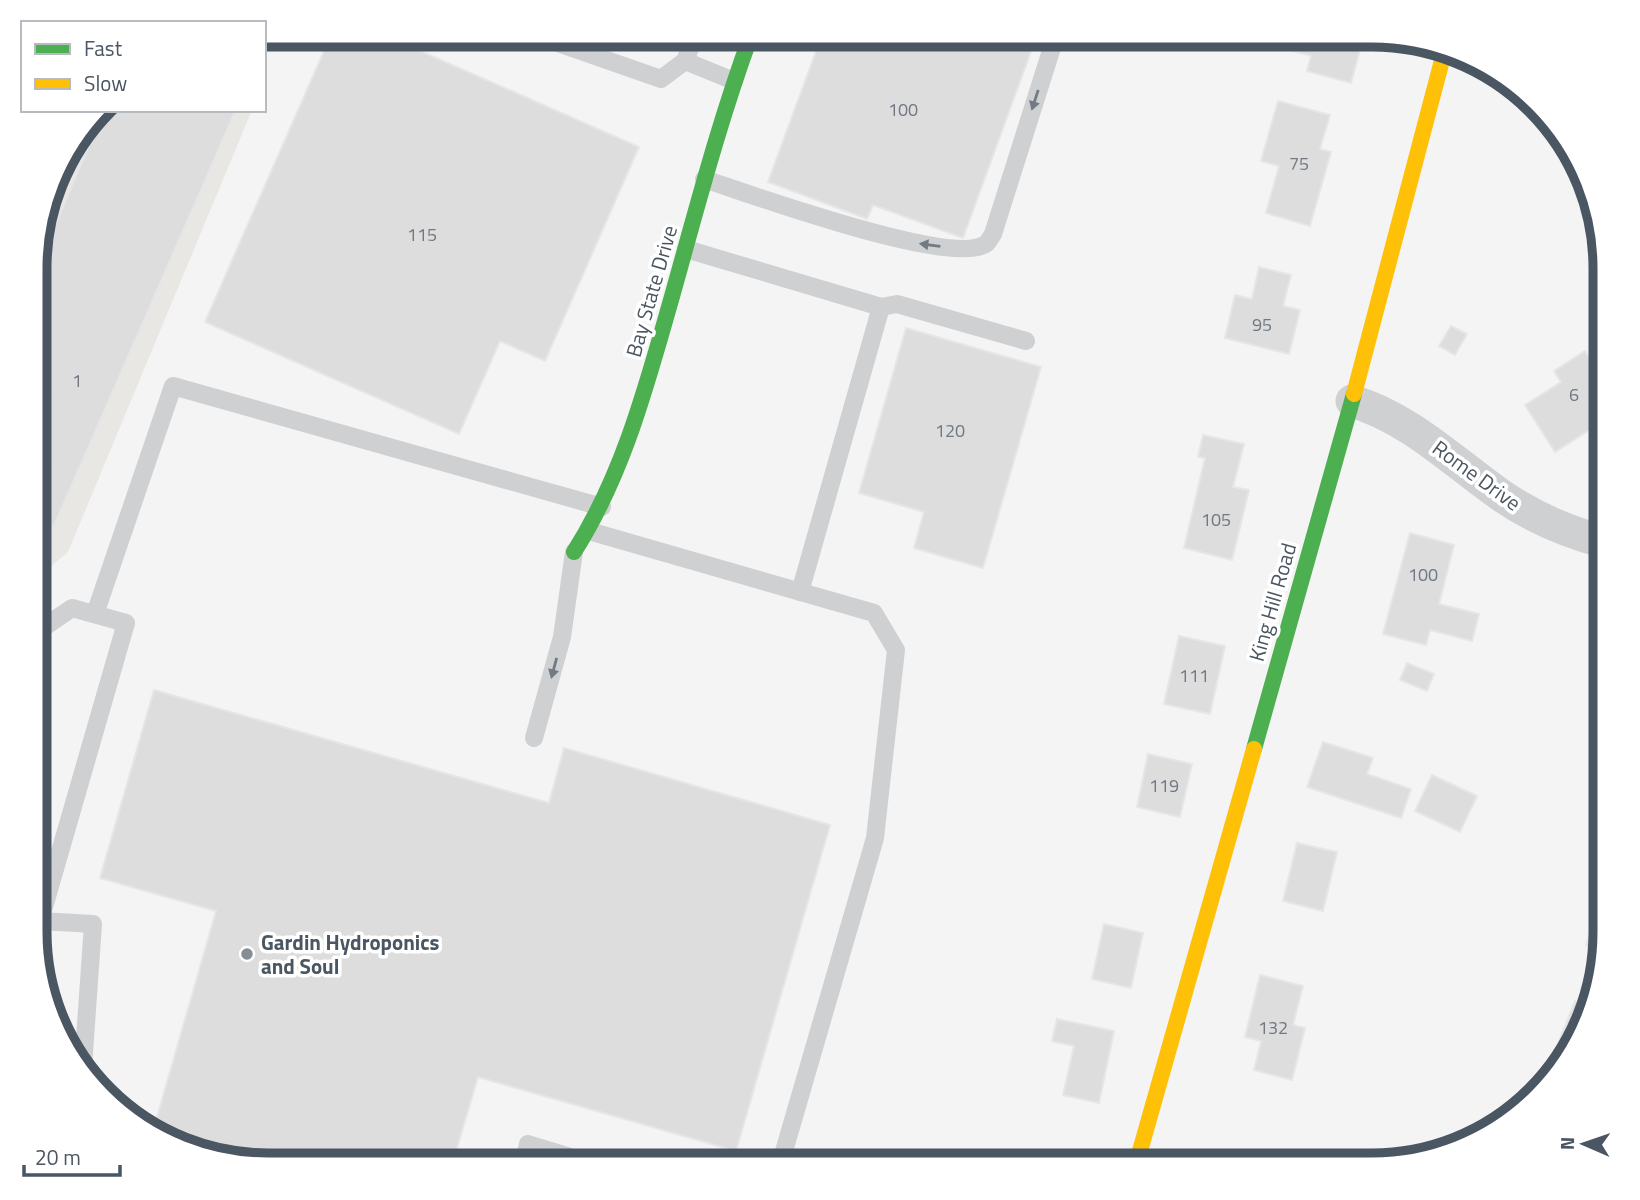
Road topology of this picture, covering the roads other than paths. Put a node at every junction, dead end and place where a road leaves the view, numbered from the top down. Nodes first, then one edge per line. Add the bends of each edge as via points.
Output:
1 (570, 47) edge
2 (690, 47) edge
3 (747, 47) edge
4 (1052, 48) edge
5 (1442, 59) edge
6 (685, 61) junction
7 (734, 82) junction
8 (704, 179) junction
9 (686, 249) junction
10 (881, 307) junction
11 (1026, 341) dead end
12 (1352, 401) junction
13 (602, 507) junction
14 (589, 531) junction
15 (1592, 539) edge
16 (574, 552) joint
17 (800, 592) junction
18 (95, 614) junction
19 (48, 625) edge
20 (534, 738) dead end
21 (48, 890) edge
22 (48, 921) edge
23 (84, 1053) edge
24 (526, 1152) edge
25 (555, 1152) edge
26 (784, 1152) edge
27 (1139, 1153) edge

1 - 6 lane via 661,79
2 - 6 lane
3 - 7 street, Bay State Drive
4 -> 8 lane via 986,244 974,248 930,246 852,228
5 - 12 street, King Hill Road
6 - 7 lane
7 - 8 street, Bay State Drive
8 - 9 street, Bay State Drive
9 - 10 lane
9 - 13 street, Bay State Drive via 630,436
10 - 11 lane via 897,304
10 - 17 lane
12 - 15 street, Rome Drive via 1414,428 1535,517
12 - 27 street, King Hill Road
13 - 14 street, Bay State Drive
13 - 18 lane via 173,386
14 - 16 street, Bay State Drive
14 - 17 lane
16 -> 20 lane via 562,637
17 - 26 lane via 874,613 896,650 875,838
18 - 19 lane via 72,608
18 - 21 lane via 126,623
22 - 23 lane via 93,924
24 - 25 lane via 528,1144

